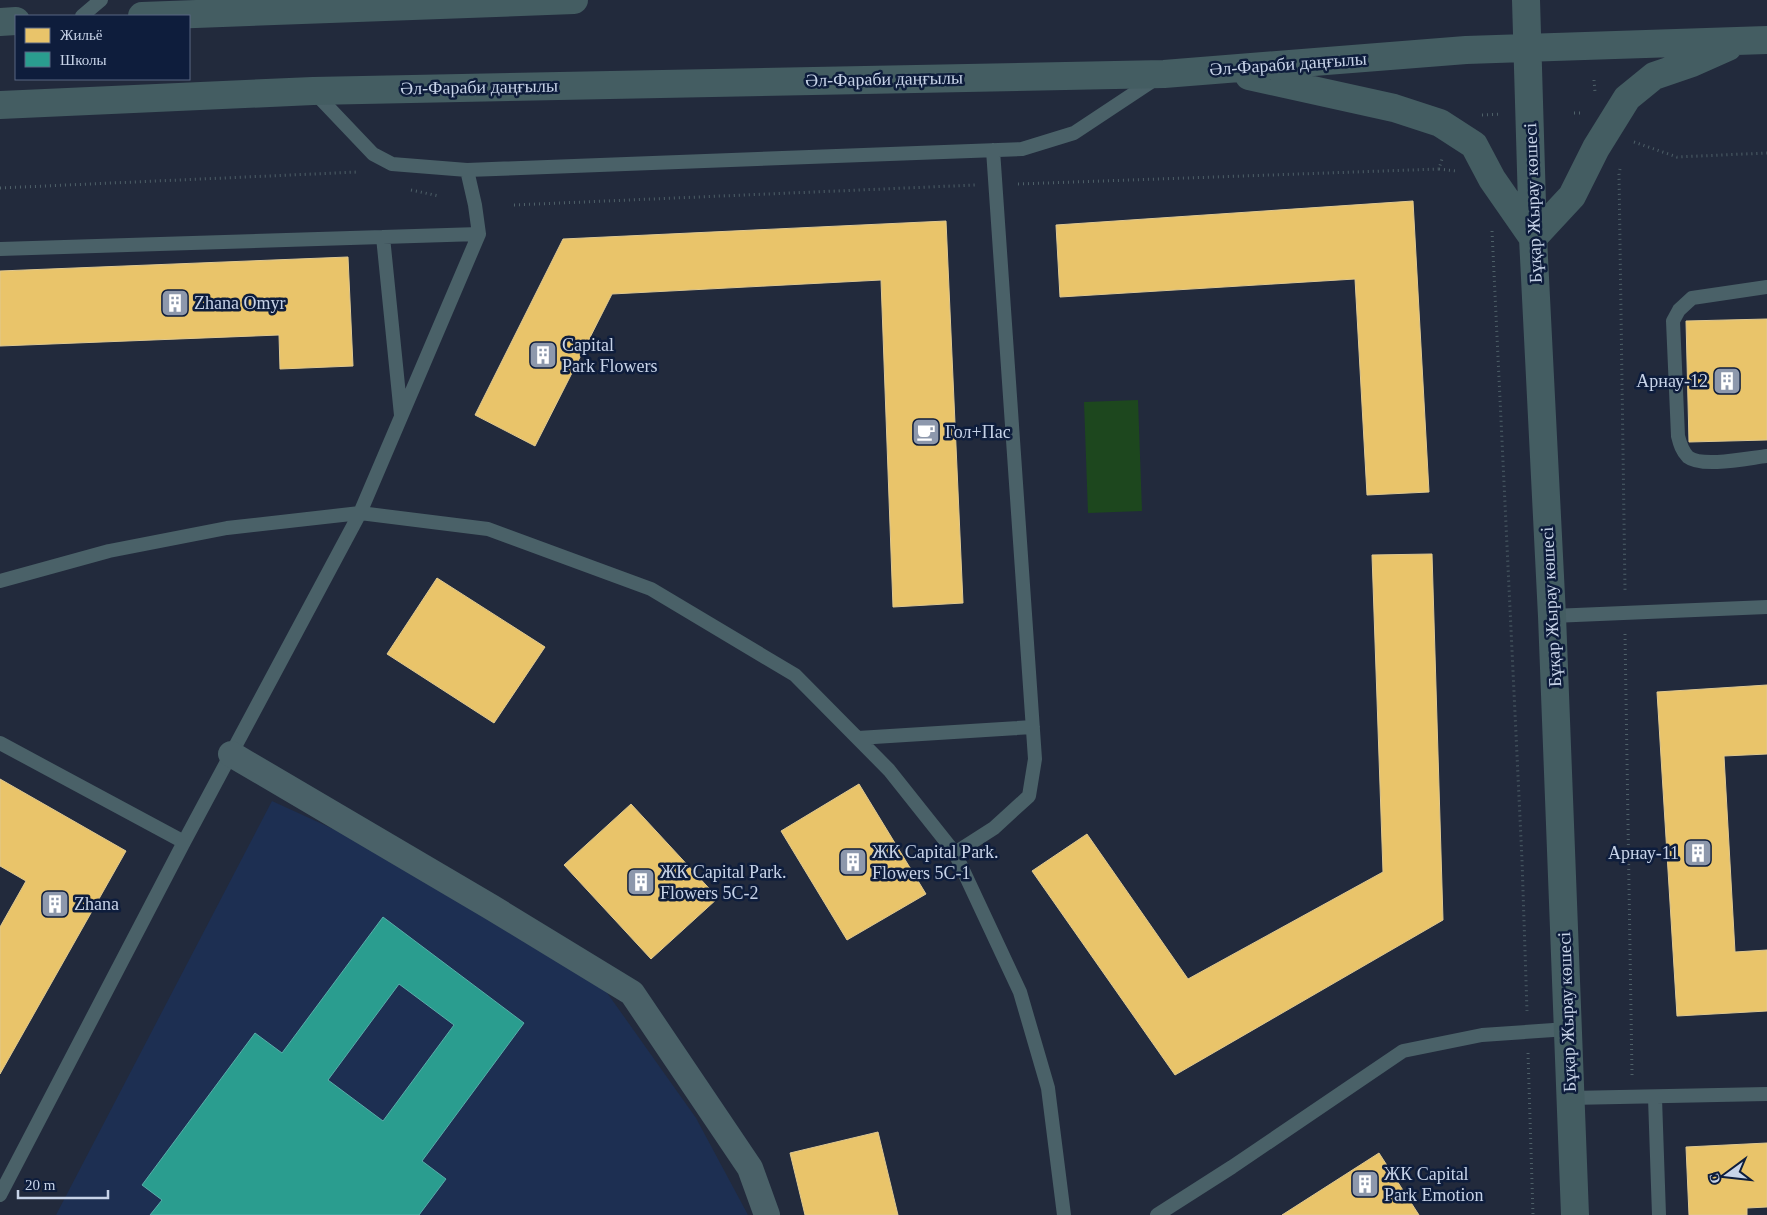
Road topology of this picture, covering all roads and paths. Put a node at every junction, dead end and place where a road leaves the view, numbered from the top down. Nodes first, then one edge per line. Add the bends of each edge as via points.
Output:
1 (100, 0) edge
2 (574, 0) edge
3 (1526, 0) edge
4 (83, 15) edge
5 (169, 15) edge
6 (15, 21) edge
7 (0, 22) edge
8 (1754, 41) edge
9 (1528, 48) junction
10 (1220, 69) junction
11 (1164, 74) junction
12 (313, 91) junction
13 (0, 104) edge
14 (1505, 114) dead end
15 (1480, 115) dead end
16 (1611, 123) junction
17 (993, 150) junction
18 (1767, 153) edge
19 (1621, 165) dead end
20 (1439, 168) dead end
21 (466, 170) junction
22 (1459, 172) dead end
23 (364, 177) dead end
24 (0, 188) edge
25 (405, 189) dead end
26 (439, 196) dead end
27 (1491, 226) dead end
28 (479, 234) junction
29 (383, 237) junction
30 (1533, 238) junction
31 (0, 249) edge
32 (1767, 287) edge
33 (401, 416) junction
34 (1767, 456) edge
35 (360, 512) junction
36 (0, 581) edge
37 (1767, 607) edge
38 (1625, 614) junction
39 (1552, 616) junction
40 (1625, 633) dead end
41 (1033, 727) junction
42 (858, 738) junction
43 (0, 743) edge
44 (231, 754) junction
45 (184, 842) junction
46 (955, 853) junction
47 (1568, 1029) junction
48 (1528, 1032) junction
49 (1632, 1076) dead end
50 (1767, 1094) edge
51 (1570, 1098) junction
52 (1655, 1098) junction
53 (0, 1195) edge
54 (766, 1215) edge
55 (1064, 1215) edge
56 (1157, 1215) edge
57 (1533, 1215) edge
58 (1575, 1215) edge
59 (1659, 1215) edge

1 - 4 lane
2 - 5 main road
3 - 9 main road, Бұқар Жырау көшесі
6 - 7 main road
8 - 9 main road, Әл-Фараби даңғылы
8 - 16 main road via 1654,76 1627,98
9 - 10 main road, Әл-Фараби даңғылы
9 - 30 main road, Бұқар Жырау көшесі
10 - 11 main road, Әл-Фараби даңғылы
10 - 30 main road via 1394,108 1440,122 1474,145 1492,179
11 - 12 main road, Әл-Фараби даңғылы
11 - 17 lane via 1074,133 1022,149
12 - 13 main road, Әл-Фараби даңғылы
12 - 21 lane via 373,154 392,164
14 - 15 path
16 - 18 path via 1630,140 1677,157
16 - 30 main road via 1572,196
17 - 21 lane
17 - 41 lane
19 - 38 path
20 - 22 path
21 - 28 lane
23 - 24 path via 358,172
25 - 26 path
27 - 48 path
28 - 29 lane
28 - 33 lane
29 - 31 lane
29 - 33 lane
30 - 39 main road, Бұқар Жырау көшесі
32 - 34 lane via 1692,298 1673,321 1678,436 1682,450 1690,458 1703,462
33 - 35 lane
35 - 36 lane via 227,528 108,551
35 - 42 lane via 488,528 652,589 795,675
35 - 44 lane
37 - 38 lane
38 - 39 lane
39 - 47 main road, Бұқар Жырау көшесі
40 - 49 path
41 - 42 lane
41 - 46 lane via 1035,759 1029,796 994,828
42 - 46 lane via 889,770
43 - 45 lane
44 - 45 lane
44 - 54 street via 632,993 750,1168
45 - 53 lane
46 - 55 lane via 1023,1001 1048,1088
47 - 48 lane
47 - 51 main road, Бұқар Жырау көшесі
48 - 56 lane via 1482,1035 1403,1051
48 - 57 path
50 - 52 lane
51 - 52 lane
51 - 58 main road, Бұқар Жырау көшесі
52 - 59 lane

